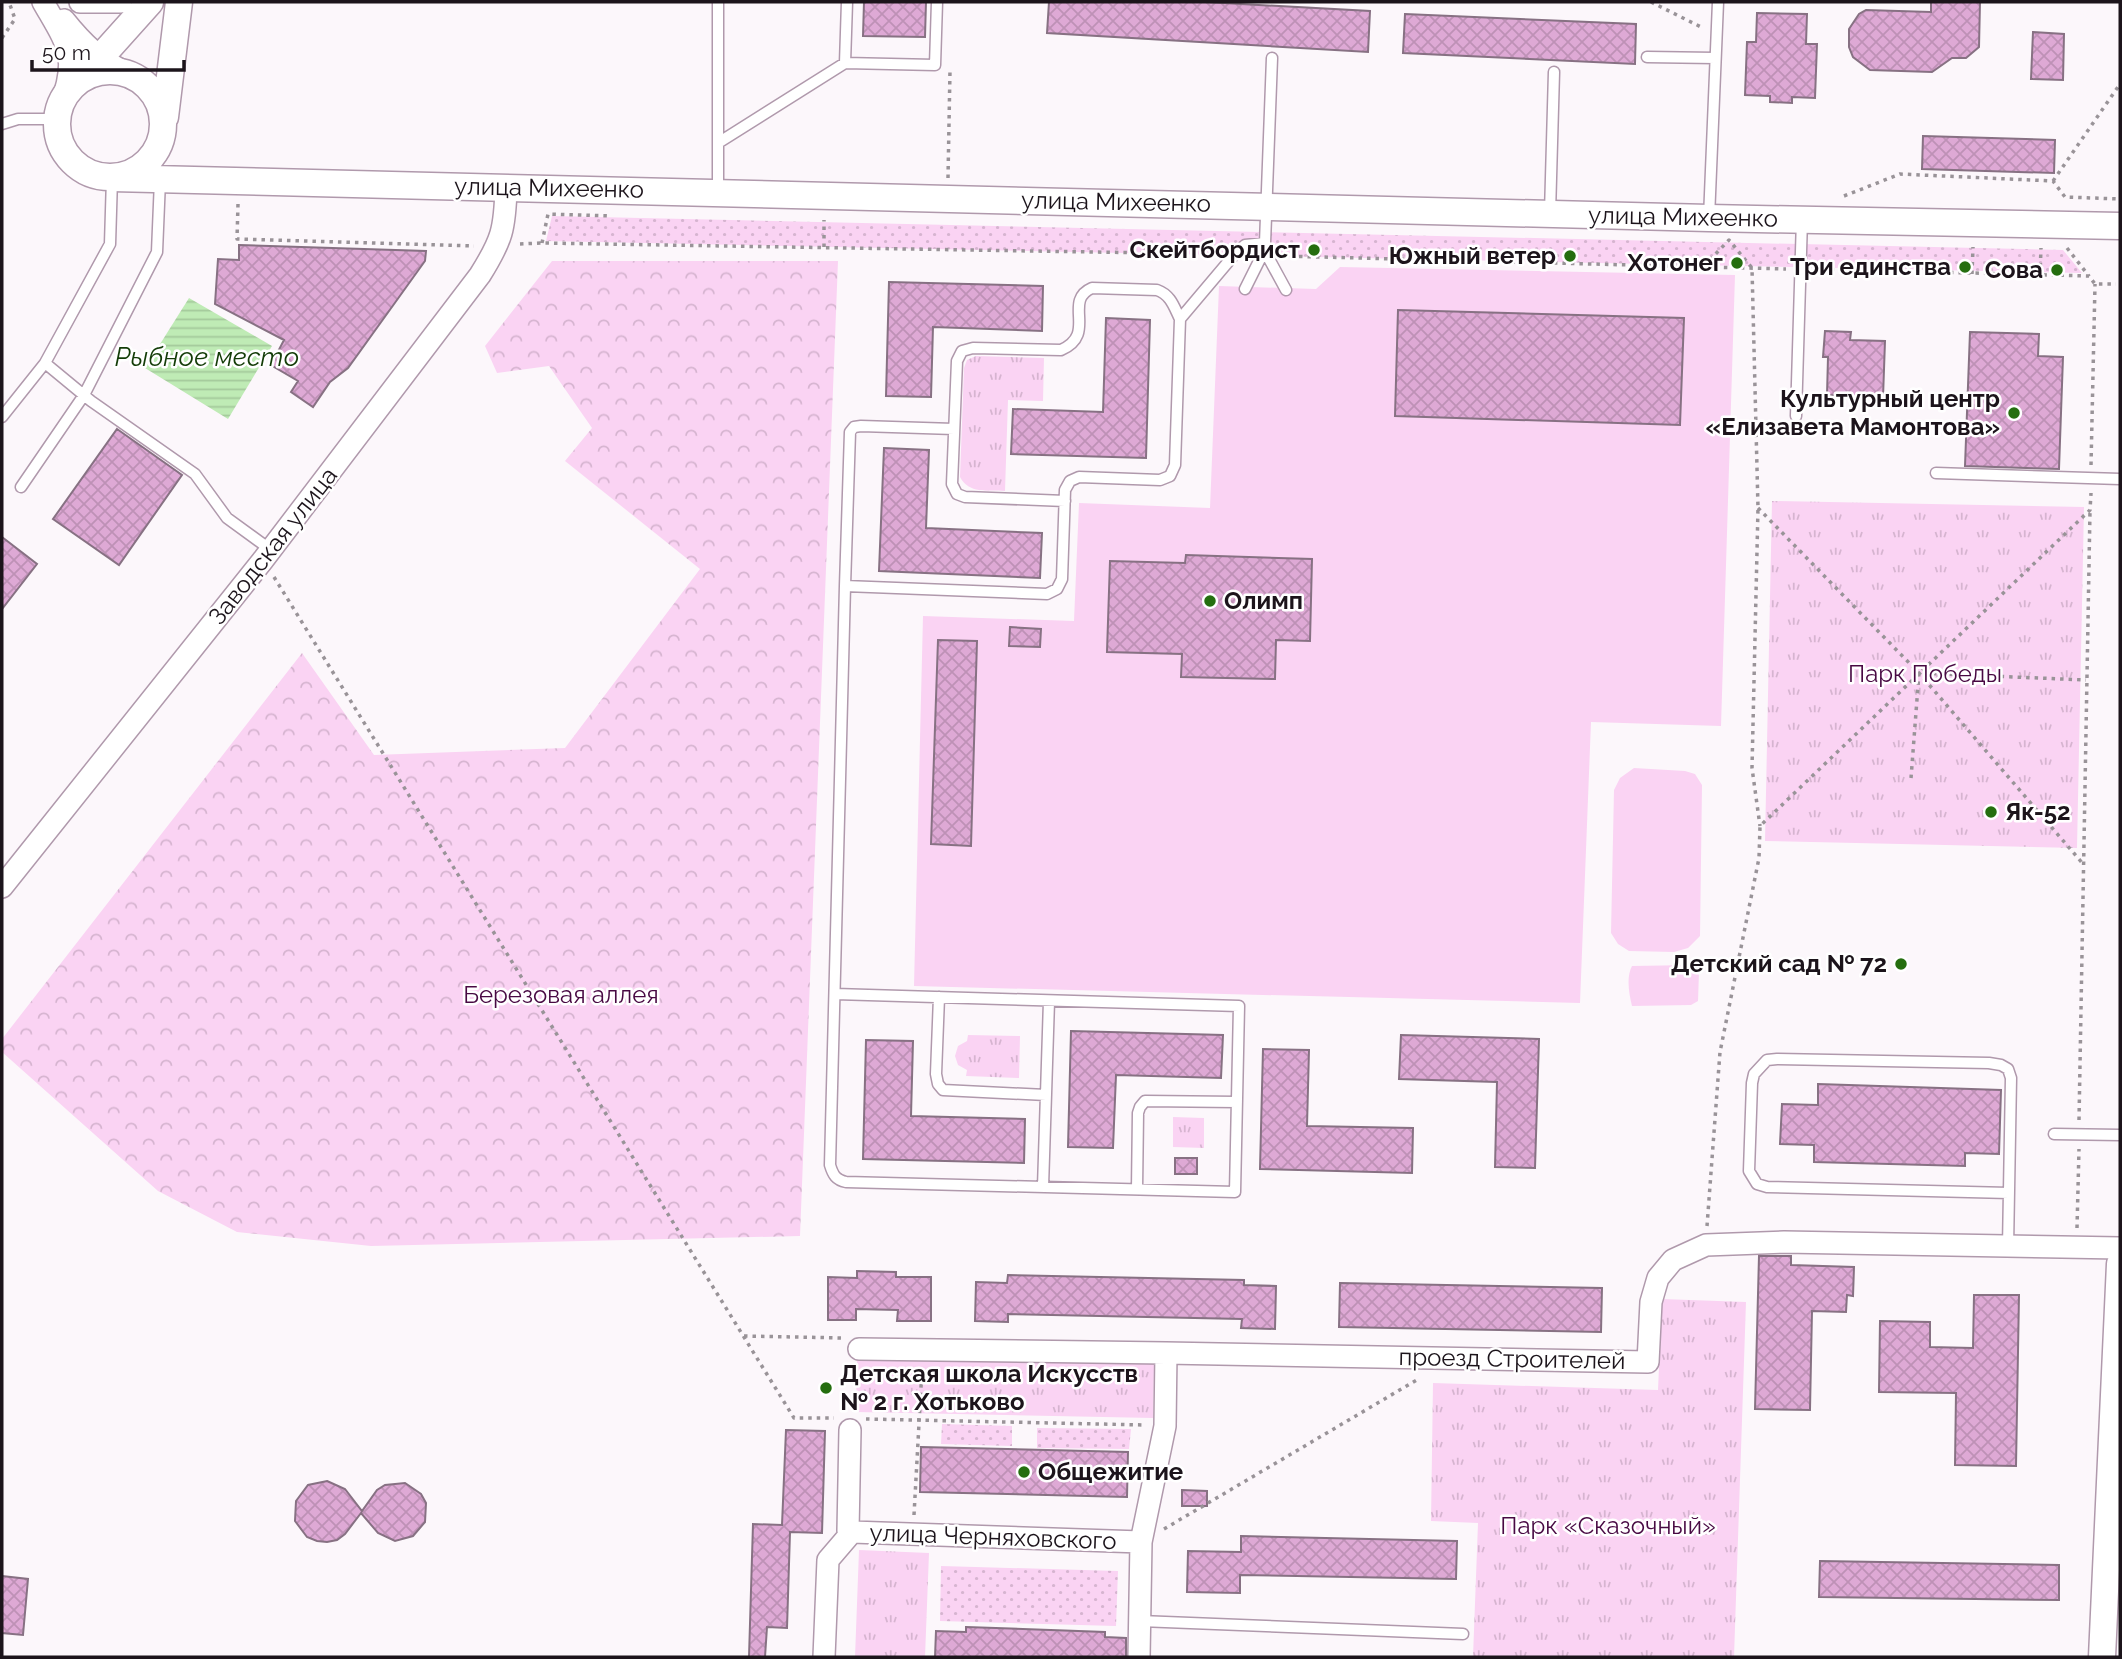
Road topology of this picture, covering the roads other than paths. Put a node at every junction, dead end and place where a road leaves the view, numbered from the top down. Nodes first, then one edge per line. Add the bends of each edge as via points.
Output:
1 (43, 2) edge
2 (49, 2) edge
3 (80, 2) edge
4 (121, 2) edge
5 (150, 2) edge
6 (179, 2) edge
7 (718, 2) edge
8 (847, 2) edge
9 (937, 2) edge
10 (1718, 2) edge
11 (1647, 57) dead end
12 (100, 58) junction
13 (1272, 58) dead end
14 (1715, 58) junction
15 (845, 63) junction
16 (1554, 72) dead end
17 (129, 74) junction
18 (79, 81) junction
19 (59, 112) junction
20 (2, 124) edge
21 (164, 128) junction
22 (718, 143) junction
23 (112, 178) junction
24 (160, 179) junction
25 (214, 180) junction
26 (506, 187) junction
27 (718, 192) junction
28 (1266, 206) junction
29 (1550, 213) junction
30 (1709, 218) junction
31 (1802, 219) junction
32 (2120, 226) edge
33 (1265, 243) junction
34 (1245, 289) dead end
35 (1286, 290) dead end
36 (1180, 320) junction
37 (45, 363) junction
38 (84, 395) junction
39 (1796, 415) dead end
40 (2, 417) edge
41 (954, 429) junction
42 (1936, 473) dead end
43 (2120, 479) edge
44 (22, 487) dead end
45 (1065, 501) junction
46 (267, 555) junction
47 (845, 586) junction
48 (2, 887) edge
49 (835, 994) junction
50 (939, 997) junction
51 (1049, 1001) junction
52 (1046, 1095) junction
53 (1237, 1102) junction
54 (2054, 1134) dead end
55 (2120, 1135) edge
56 (1043, 1187) junction
57 (1137, 1189) junction
58 (2009, 1194) junction
59 (2008, 1247) junction
60 (2120, 1248) edge
61 (2120, 1264) edge
62 (2119, 1330) edge
63 (859, 1349) road end
64 (1166, 1353) junction
65 (849, 1423) road end
66 (852, 1532) junction
67 (1141, 1542) junction
68 (1140, 1621) junction
69 (2112, 1622) edge
70 (1463, 1634) dead end
71 (824, 1657) edge
72 (1139, 1657) edge
73 (2102, 1657) edge

1 - 19 street via 71,59
2 - 12 street
3 - 4 street
5 - 12 street
6 - 21 street
7 - 22 lane
8 - 15 lane
9 - 15 lane via 935,65
10 - 14 lane
11 - 14 lane
12 - 17 street
12 - 18 street
13 - 28 lane
14 - 30 lane
15 - 22 lane
16 - 29 lane
17 - 18 street via 94,73
17 - 21 street via 154,93
18 - 19 street
19 - 20 lane
19 - 23 street via 58,134 71,160 90,173
21 - 23 street via 157,150 146,164
21 - 25 street via 172,153 184,169
22 - 27 lane
23 - 24 street, улица Михеенко
23 - 37 lane via 110,244
24 - 25 street, улица Михеенко
24 - 38 lane via 157,252
25 - 26 street, улица Михеенко
26 - 27 street, улица Михеенко
26 - 46 street, Заводская улица via 498,246 480,275
27 - 28 street, улица Михеенко
28 - 29 street, улица Михеенко
28 - 33 lane
29 - 30 street, улица Михеенко
30 - 31 street, улица Михеенко
31 - 32 street, улица Михеенко
31 - 39 lane
33 - 34 lane
33 - 35 lane
33 - 36 lane via 1245,245
36 - 41 lane via 1164,292 1092,288 1080,300 1073,345 1061,350 962,351 957,361
36 - 45 lane via 1175,465 1170,476 1160,480 1079,477 1070,481
37 - 38 lane
37 - 40 lane
38 - 44 lane
38 - 46 lane via 195,474 227,518
41 - 45 lane via 952,484 957,494
41 - 47 lane via 861,426 850,432
42 - 43 lane
45 - 47 lane via 1062,579 1057,589 1047,594
46 - 48 street, Заводская улица
47 - 49 lane
49 - 50 lane
49 - 56 lane via 830,1165 839,1181
50 - 51 lane
50 - 52 lane via 936,1074 943,1090
51 - 52 lane
51 - 53 lane via 1239,1006
52 - 56 lane
53 - 57 lane via 1145,1101 1138,1113
53 - 57 lane via 1235,1192
54 - 55 lane
56 - 57 lane
58 - 58 lane via 2011,1078 2001,1065 1777,1059 1766,1060 1754,1074 1749,1171 1758,1184
58 - 59 lane
59 - 60 street, проезд Строителей
59 - 64 street, проезд Строителей via 1784,1242 1706,1245 1673,1260 1658,1278 1651,1302 1648,1362
61 - 62 street
62 - 69 street
63 - 64 street, проезд Строителей
64 - 67 street via 1165,1426
65 - 66 street via 848,1531
66 - 67 street, улица Черняховского
66 - 71 street, улица Черняховского via 828,1560
67 - 68 street
68 - 70 lane
68 - 72 street
69 - 73 street

